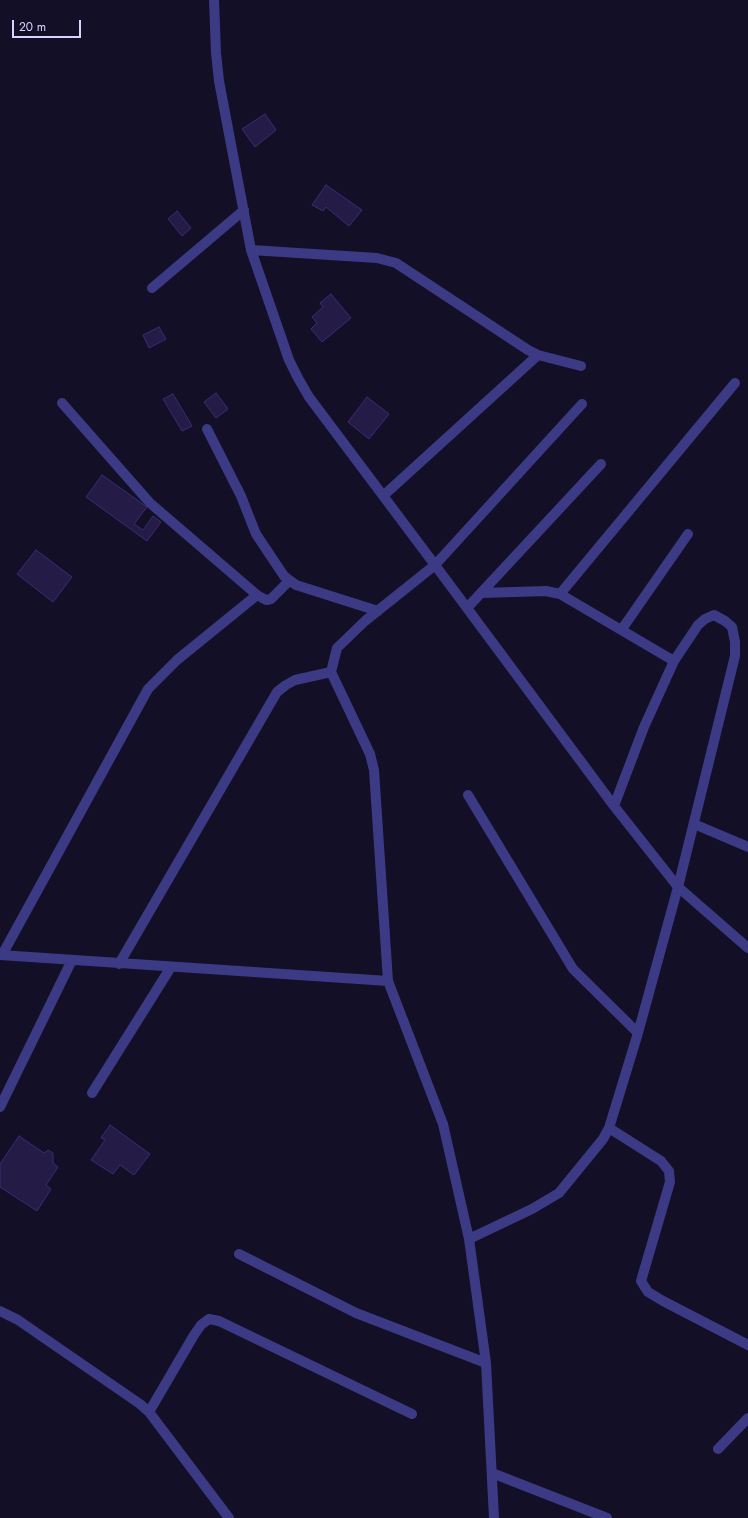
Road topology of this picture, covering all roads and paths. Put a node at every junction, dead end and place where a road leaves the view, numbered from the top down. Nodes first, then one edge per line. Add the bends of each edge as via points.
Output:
1 (214, 0) edge
2 (244, 210) junction
3 (251, 250) junction
4 (152, 288) dead end
5 (538, 355) junction
6 (581, 366) dead end
7 (735, 383) dead end
8 (62, 404) dead end
9 (582, 404) dead end
10 (207, 429) dead end
11 (601, 464) dead end
12 (383, 496) junction
13 (688, 534) dead end
14 (435, 565) junction
15 (289, 581) junction
16 (482, 593) junction
17 (560, 594) junction
18 (257, 595) junction
19 (467, 608) junction
20 (378, 611) junction
21 (622, 629) junction
22 (674, 661) junction
23 (331, 672) junction
24 (468, 795) dead end
25 (614, 806) junction
26 (694, 824) junction
27 (748, 847) edge
28 (678, 887) junction
29 (748, 948) edge
30 (1, 955) edge
31 (72, 960) junction
32 (119, 964) junction
33 (170, 966) junction
34 (388, 981) junction
35 (638, 1033) junction
36 (92, 1093) dead end
37 (0, 1107) edge
38 (609, 1128) junction
39 (469, 1239) junction
40 (239, 1254) dead end
41 (0, 1311) edge
42 (748, 1345) edge
43 (486, 1363) junction
44 (149, 1412) junction
45 (412, 1414) dead end
46 (748, 1418) edge
47 (718, 1449) dead end
48 (492, 1473) junction
49 (229, 1518) edge
50 (494, 1518) edge
51 (607, 1518) edge

1 - 2 street via 219,81
2 - 3 street
2 - 4 street
3 - 5 street via 377,258 396,263
3 - 12 street via 289,360 298,378 309,397
5 - 6 street
5 - 12 street
7 - 17 street
8 - 18 street via 150,503
9 - 14 street
10 - 15 street via 241,496 258,539
11 - 16 street
12 - 14 street
13 - 21 street
14 - 19 street
14 - 20 street
15 - 18 street via 271,599 266,600
15 - 20 street
16 - 17 street via 546,591
16 - 19 street
17 - 21 street
18 - 30 street via 177,660 148,689
19 - 25 street
20 - 23 street via 337,648
21 - 22 street
22 - 25 street via 644,727
22 - 26 street via 704,619 714,615 732,627 735,656
23 - 32 street via 295,680 277,692
23 - 34 street via 370,754 374,770
24 - 35 street via 573,969
25 - 28 street
26 - 27 street
26 - 28 street
28 - 29 street
28 - 35 street
30 - 31 street
31 - 32 street
31 - 37 street
32 - 33 street
33 - 34 street
33 - 36 street
34 - 39 street via 439,1112
35 - 38 street
38 - 39 street via 559,1192 532,1209
38 - 42 street via 661,1161 669,1171 670,1182 641,1281 648,1292
39 - 43 street
40 - 43 street via 356,1314
41 - 44 street via 18,1320 129,1395
43 - 48 street
44 - 45 street via 194,1335 209,1319 219,1321
44 - 49 street
46 - 47 street
48 - 50 street
48 - 51 street

